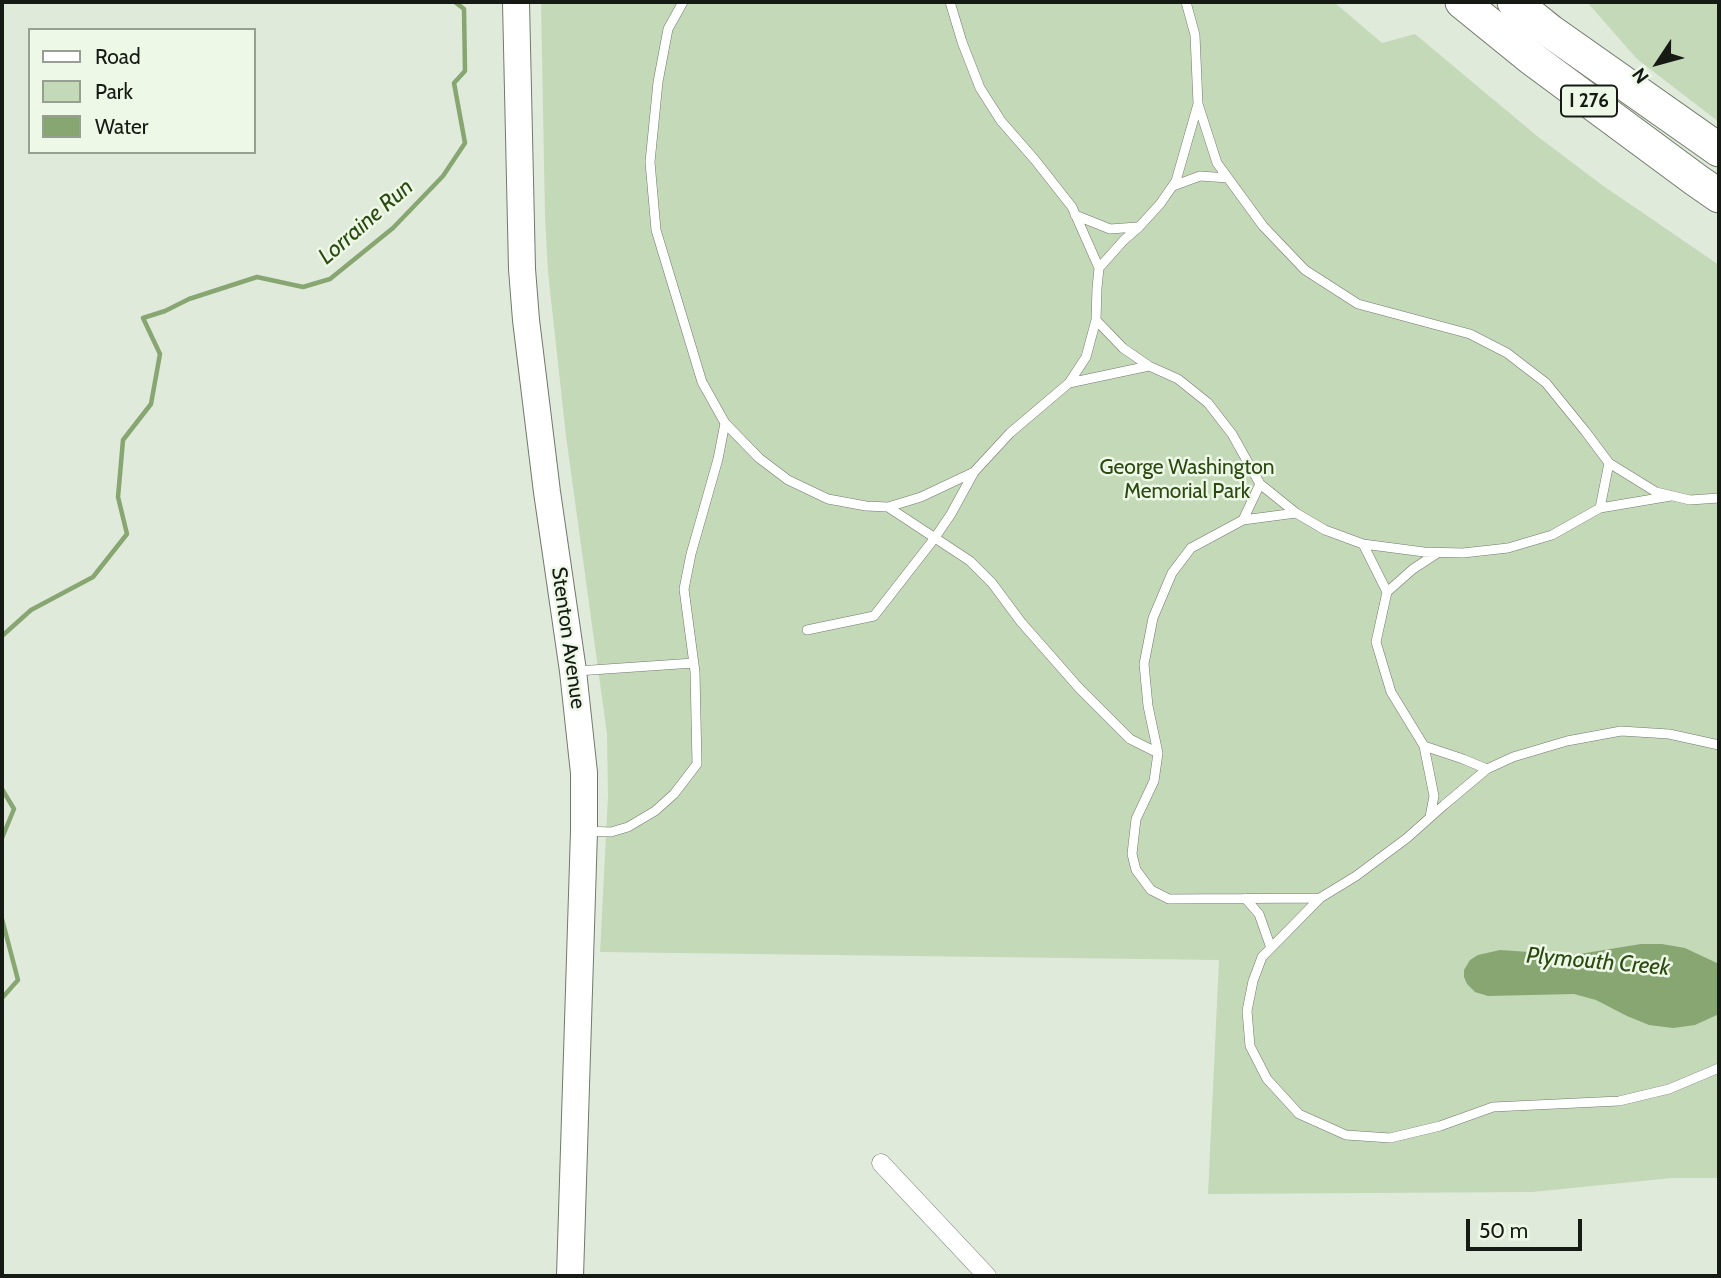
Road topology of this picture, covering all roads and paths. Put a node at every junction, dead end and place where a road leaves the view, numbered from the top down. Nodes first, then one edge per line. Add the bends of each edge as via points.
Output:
1 (516, 2) edge
2 (683, 2) edge
3 (950, 2) edge
4 (1186, 2) edge
5 (1462, 2) edge
6 (1514, 2) edge
7 (1198, 104) junction
8 (1719, 150) edge
9 (1228, 178) junction
10 (1172, 187) junction
11 (1719, 195) edge
12 (1075, 215) junction
13 (1139, 227) junction
14 (1100, 268) junction
15 (1096, 320) junction
16 (1149, 366) junction
17 (1069, 383) junction
18 (725, 423) junction
19 (1609, 463) junction
20 (974, 472) junction
21 (1260, 484) junction
22 (1671, 496) junction
23 (1719, 498) edge
24 (888, 507) junction
25 (1600, 508) junction
26 (1296, 513) junction
27 (1243, 520) junction
28 (934, 539) junction
29 (1363, 544) junction
30 (1438, 553) junction
31 (1387, 592) junction
32 (807, 630) dead end
33 (694, 663) junction
34 (573, 671) junction
35 (1719, 745) edge
36 (1424, 746) junction
37 (1158, 753) junction
38 (1487, 769) junction
39 (1430, 817) junction
40 (584, 831) junction
41 (1245, 898) junction
42 (1320, 898) junction
43 (1271, 948) junction
44 (1719, 1068) edge
45 (881, 1163) dead end
46 (570, 1276) edge
47 (987, 1276) edge

1 - 34 main road, Stenton Avenue via 526,320
2 - 18 lane via 668,29 658,82 650,162 656,230 702,382
3 - 12 lane via 980,88
4 - 7 lane via 1195,35
5 - 11 highway, I 276
6 - 8 highway, I 276
7 - 9 lane via 1217,163
7 - 10 lane
9 - 10 lane via 1200,176
9 - 19 lane via 1263,226 1304,270 1358,304 1470,334 1507,353 1546,383
10 - 13 lane
12 - 13 lane via 1110,229
12 - 14 lane
13 - 14 lane
14 - 15 lane
15 - 16 lane
15 - 17 lane via 1086,357
16 - 17 lane
16 - 21 lane via 1178,379 1208,403
17 - 20 lane via 1010,433
18 - 24 lane via 788,480 828,499
18 - 33 lane via 684,589
19 - 22 lane via 1656,492
19 - 25 lane
20 - 24 lane
20 - 28 lane
21 - 26 lane
21 - 27 lane
22 - 23 lane
22 - 25 lane
24 - 28 lane
25 - 30 lane via 1552,535 1508,548
26 - 27 lane
26 - 29 lane
27 - 37 lane via 1191,548 1172,573 1153,618 1144,664
28 - 32 lane via 874,616
28 - 37 lane via 970,561 992,583 1079,688 1130,739
29 - 30 lane
29 - 31 lane
30 - 31 lane
31 - 36 lane via 1376,642 1391,692
33 - 34 lane
33 - 40 lane via 697,764 655,811 611,832
34 - 40 main road, Stenton Avenue
35 - 38 lane via 1669,734 1621,731 1567,741
36 - 38 lane
36 - 39 lane via 1434,796
37 - 41 lane via 1154,781 1136,819 1132,854 1136,870 1151,890 1169,899
38 - 39 lane
39 - 42 lane via 1366,869
40 - 46 main road, Stenton Avenue
41 - 42 lane
41 - 43 lane via 1259,914
42 - 43 lane
43 - 44 lane via 1262,957 1253,981 1247,1011 1250,1046 1268,1079 1298,1114 1346,1135 1390,1138 1493,1107 1619,1101 1669,1089
45 - 47 street

